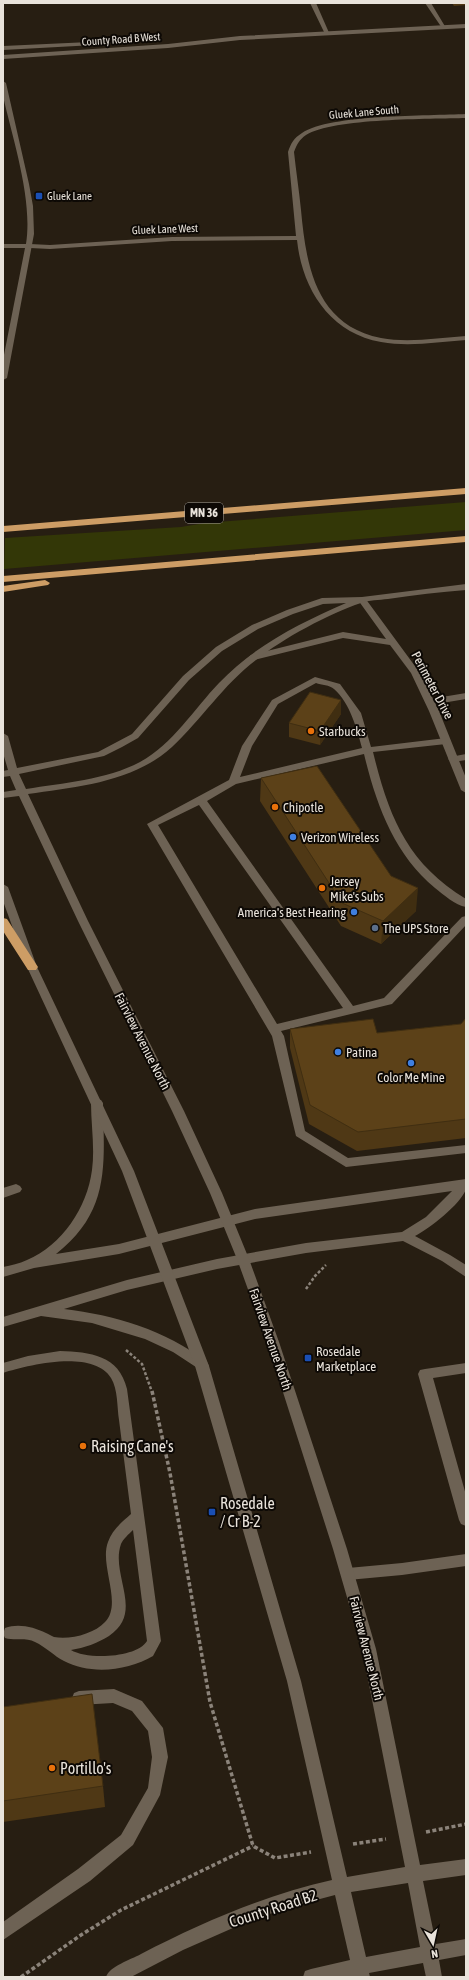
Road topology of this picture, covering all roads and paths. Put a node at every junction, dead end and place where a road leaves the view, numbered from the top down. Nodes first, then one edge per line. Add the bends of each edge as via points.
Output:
1 (313, 3) edge
2 (428, 3) edge
3 (466, 26) edge
4 (444, 27) junction
5 (328, 34) junction
6 (240, 38) junction
7 (171, 39) dead end
8 (136, 40) dead end
9 (3, 48) edge
10 (3, 57) edge
11 (3, 82) edge
12 (466, 116) edge
13 (301, 238) junction
14 (3, 246) edge
15 (30, 246) junction
16 (466, 338) edge
17 (3, 377) edge
18 (466, 491) edge
19 (3, 529) edge
20 (466, 539) edge
21 (3, 579) edge
22 (47, 579) junction
23 (3, 589) edge
24 (465, 589) edge
25 (362, 600) junction
26 (394, 643) junction
27 (254, 657) junction
28 (466, 696) edge
29 (430, 702) junction
30 (3, 736) edge
31 (446, 741) junction
32 (367, 750) junction
33 (466, 757) edge
34 (453, 759) junction
35 (8, 773) edge
36 (233, 782) junction
37 (466, 790) edge
38 (23, 792) junction
39 (3, 795) edge
40 (201, 800) junction
41 (3, 887) edge
42 (466, 904) edge
43 (466, 919) edge
44 (3, 922) edge
45 (32, 967) junction
46 (350, 1010) junction
47 (274, 1029) junction
48 (96, 1102) junction
49 (466, 1149) edge
50 (464, 1184) edge
51 (16, 1189) dead end
52 (3, 1193) edge
53 (227, 1220) junction
54 (404, 1236) junction
55 (154, 1240) junction
56 (243, 1259) junction
57 (34, 1263) junction
58 (330, 1264) dead end
59 (3, 1272) edge
60 (466, 1272) edge
61 (167, 1276) junction
62 (306, 1289) dead end
63 (38, 1310) junction
64 (3, 1322) edge
65 (120, 1347) dead end
66 (202, 1366) junction
67 (3, 1368) edge
68 (466, 1368) edge
69 (138, 1516) junction
70 (466, 1520) edge
71 (466, 1560) edge
72 (348, 1574) junction
73 (10, 1633) dead end
74 (49, 1643) junction
75 (61, 1701) edge
76 (466, 1824) edge
77 (407, 1835) junction
78 (253, 1846) junction
79 (333, 1848) junction
80 (466, 1867) edge
81 (415, 1874) junction
82 (342, 1887) junction
83 (3, 1932) edge
84 (466, 1947) edge
85 (430, 1953) junction
86 (361, 1972) edge
87 (21, 1977) edge
88 (114, 1977) edge
89 (310, 1977) edge
90 (434, 1977) edge

1 - 5 street
2 - 4 street
3 - 4 street, County Road B West
4 - 5 street, County Road B West
5 - 6 street, County Road B West
6 - 7 street, County Road B West
6 - 10 street, County Road B West via 168,46
8 - 9 street, County Road B West
11 - 15 street via 30,206
12 - 13 street, Gluek Lane South via 340,123 302,135 294,141 291,152
13 - 15 street, Gluek Lane West via 172,239
13 - 16 street, Gluek Lane South via 304,263 311,282 342,326 366,336 399,342
14 - 15 street, Gluek Lane West
15 - 17 street
18 - 19 highway, MN 36
20 - 22 highway
21 - 22 highway
22 - 23 highway
24 - 25 street
25 - 26 street, Perimeter Drive
25 - 27 street via 282,637
25 - 35 street via 322,600 254,627 219,649 186,678 135,736 101,754
26 - 27 street via 343,635
26 - 29 street, Perimeter Drive via 415,673
27 - 38 street via 223,684 172,743 146,763 109,777 66,787
28 - 29 street
29 - 31 street, Perimeter Drive
30 - 35 street, Fairview Avenue North
31 - 32 street
31 - 34 street, Perimeter Drive
32 - 36 street
32 - 36 street via 356,713 337,686 315,680 275,702 247,746
32 - 42 street via 393,829 403,848 427,878
33 - 34 street
34 - 37 street, Perimeter Drive
35 - 38 street, Fairview Avenue North
36 - 40 street
38 - 39 street
38 - 53 street, Fairview Avenue North via 83,921 178,1111
40 - 46 street
40 - 47 street via 152,824
41 - 45 street
43 - 46 street via 388,1001
44 - 45 highway
45 - 48 street
46 - 47 street
47 - 49 street via 278,1036 300,1133 346,1162
48 - 55 street via 128,1171
48 - 57 street via 98,1169 92,1195 67,1237
50 - 53 street
50 - 54 street via 437,1216
51 - 52 street
53 - 55 street
53 - 56 street, Fairview Avenue North
54 - 56 street via 325,1245
54 - 60 street via 446,1258
55 - 57 street via 119,1249
55 - 61 street
56 - 61 street
56 - 72 street, Fairview Avenue North
57 - 59 street
58 - 62 path via 319,1271
61 - 63 street
61 - 66 street
63 - 64 street
63 - 66 street via 93,1319 135,1330 169,1345
65 - 78 path via 131,1352 139,1360 150,1383 170,1473 210,1702
66 - 79 street via 292,1674
67 - 69 street via 40,1359 79,1357 97,1361 113,1371 119,1382 123,1400
68 - 70 street via 425,1374
69 - 74 street via 116,1538 113,1547 119,1603 114,1623 101,1634 84,1641 69,1644
69 - 74 street via 154,1633 152,1646 142,1654 108,1662 86,1662 74,1659
71 - 72 street
72 - 77 street, Fairview Avenue North via 377,1683
73 - 74 street via 30,1633
75 - 83 street via 114,1696 138,1706 155,1728 160,1756 155,1790 127,1840 84,1875
76 - 77 path
77 - 79 path
77 - 81 street, Fairview Avenue North
78 - 79 path via 275,1858
78 - 87 path via 121,1910 81,1934
79 - 82 street
80 - 81 street, County Road B2
81 - 82 street, County Road B2
81 - 85 street, Fairview Avenue North
82 - 86 street
82 - 88 street, County Road B2 via 288,1900 249,1914
84 - 85 street
85 - 86 street
85 - 90 street, Fairview Avenue North
86 - 89 street

